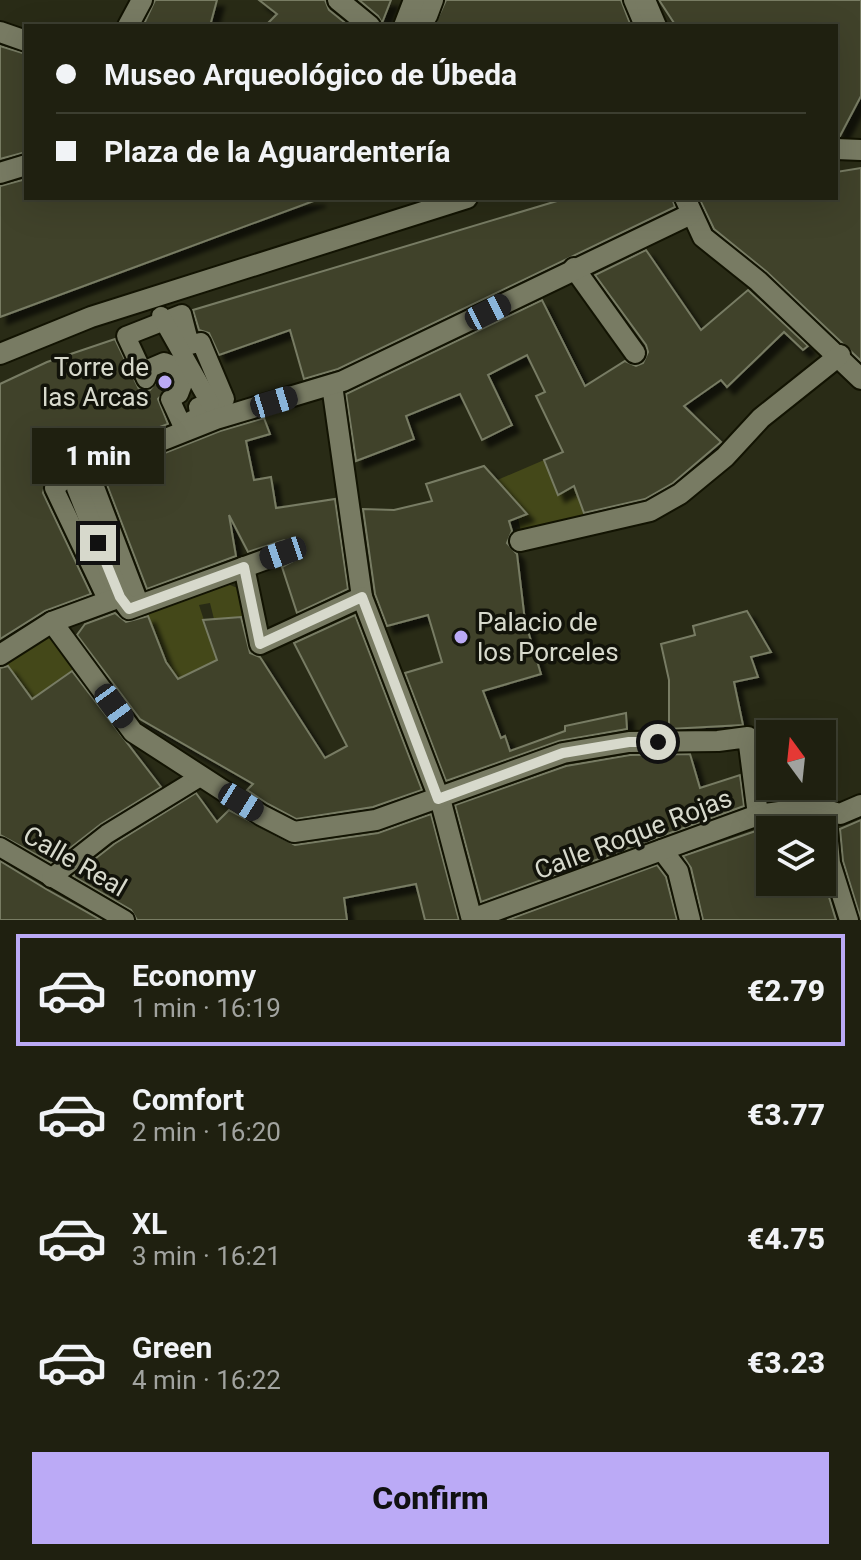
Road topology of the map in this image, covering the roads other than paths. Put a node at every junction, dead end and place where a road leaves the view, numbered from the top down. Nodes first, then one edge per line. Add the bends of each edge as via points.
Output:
1 (142, 0) edge
2 (338, 0) edge
3 (414, 0) edge
4 (422, 0) edge
5 (434, 0) edge
6 (625, 0) edge
7 (633, 0) edge
8 (645, 0) edge
9 (129, 24) edge
10 (368, 24) edge
11 (405, 24) edge
12 (634, 24) edge
13 (643, 24) edge
14 (655, 24) edge
15 (0, 32) edge
16 (24, 40) edge
17 (24, 166) edge
18 (0, 173) edge
19 (461, 200) edge
20 (688, 206) edge
21 (574, 268) junction
22 (635, 353) dead end
23 (0, 354) edge
24 (840, 355) junction
25 (861, 379) edge
26 (332, 385) junction
27 (213, 412) junction
28 (520, 541) dead end
29 (283, 553) dead end
30 (244, 567) junction
31 (120, 597) junction
32 (362, 597) junction
33 (52, 622) junction
34 (0, 655) edge
35 (200, 777) junction
36 (438, 799) junction
37 (861, 805) edge
38 (826, 809) junction
39 (758, 815) junction
40 (0, 847) edge
41 (662, 850) junction
42 (51, 878) junction
43 (125, 920) edge
44 (472, 920) edge
45 (690, 920) edge
46 (849, 920) edge

1 - 9 street
2 - 10 street
3 - 11 street
4 - 5 street via 418,14 428,16
6 - 12 street
7 - 13 street
8 - 14 street
15 - 16 street
17 - 18 street
19 - 23 street via 91,317
20 - 21 street
20 - 24 street via 703,237
21 - 22 street
21 - 26 street
24 - 25 street
24 - 28 street via 761,418 680,494 650,511
26 - 27 street
26 - 32 street
27 - 27 street via 225,399 201,342 190,345 182,314 126,336 146,379 150,368 164,362 177,367 184,381 179,394 170,399 182,425 200,416 198,407
27 - 31 street via 78,478 77,488
29 - 30 street
30 - 31 street via 129,609
30 - 32 street via 260,644
31 - 33 street
32 - 36 street
33 - 34 street
33 - 35 street via 133,732
35 - 36 street via 294,832 376,820
35 - 42 street via 107,834
36 - 39 street via 563,753 629,742 748,737
36 - 44 street
37 - 38 street, Calle Roque Rojas via 840,814
38 - 39 street, Calle Roque Rojas
38 - 46 street via 831,863
39 - 41 street, Calle Roque Rojas
40 - 42 street, Calle Real
41 - 44 street, Calle Roque Rojas
41 - 45 street via 678,871
42 - 43 street, Calle Real

